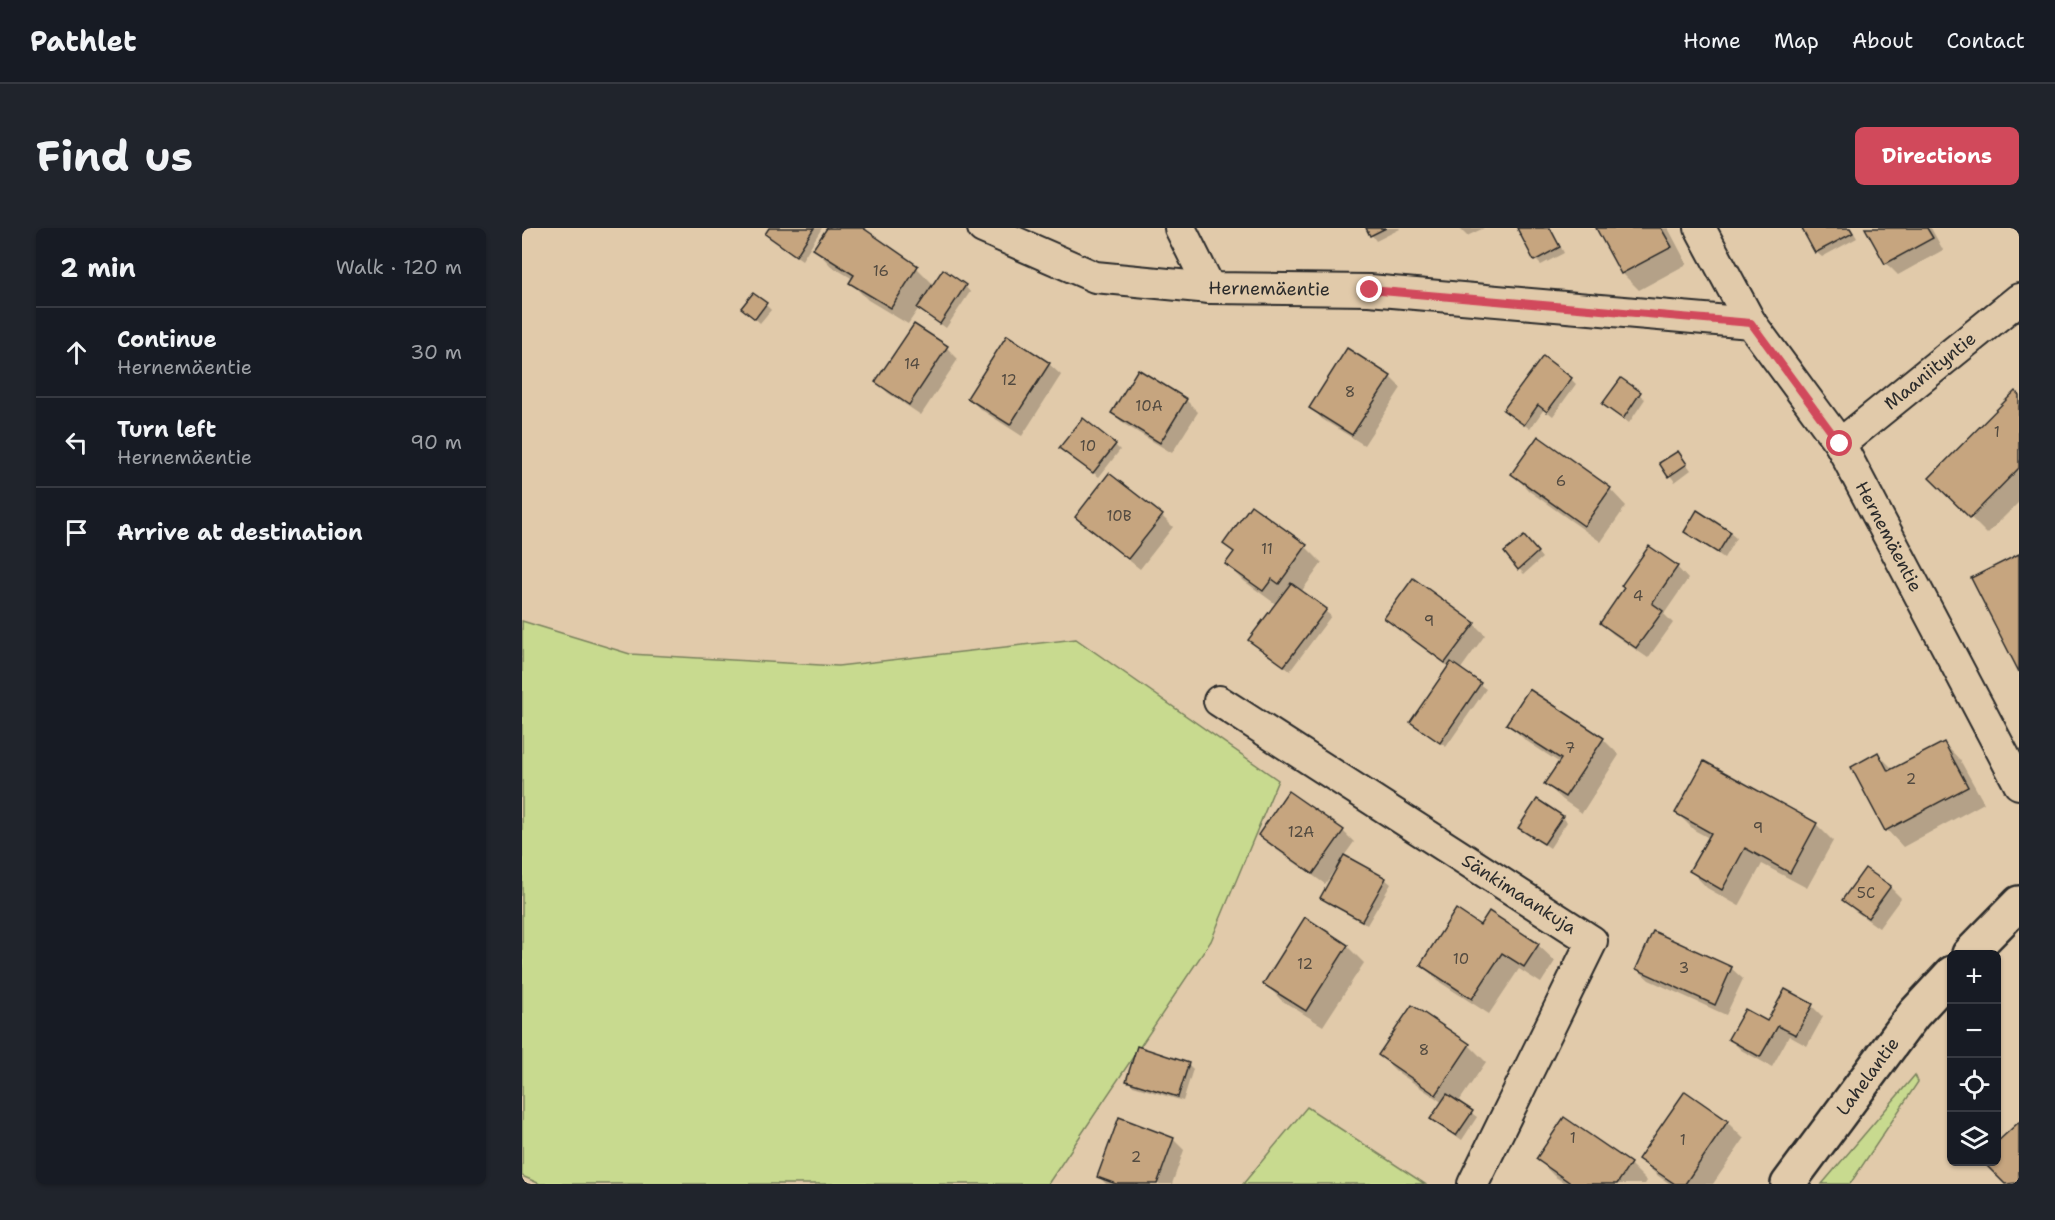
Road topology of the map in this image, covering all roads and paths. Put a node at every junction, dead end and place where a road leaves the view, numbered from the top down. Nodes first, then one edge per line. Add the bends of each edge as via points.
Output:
1 (983, 228) edge
2 (1180, 228) edge
3 (1700, 228) edge
4 (1210, 288) junction
5 (2019, 299) edge
6 (1751, 323) junction
7 (1840, 444) junction
8 (1219, 700) dead end
9 (2019, 784) edge
10 (2019, 903) edge
11 (1973, 950) edge
12 (1947, 978) edge
13 (1473, 1184) edge
14 (1788, 1184) edge

1 - 4 street, Hernemäentie via 1095,277
2 - 4 street
3 - 6 street
4 - 6 street, Hernemäentie via 1370,290
5 - 7 street, Maaniityntie
6 - 7 street, Hernemäentie
7 - 9 street, Hernemäentie
8 - 13 street, Sänkimaankuja via 1592,941
10 - 11 main road
12 - 14 main road, Lahelantie via 1914,1014

